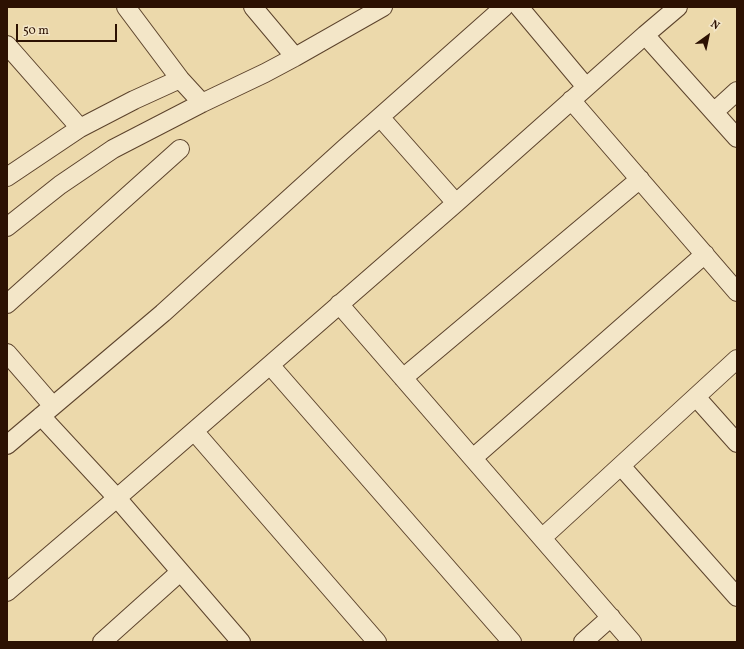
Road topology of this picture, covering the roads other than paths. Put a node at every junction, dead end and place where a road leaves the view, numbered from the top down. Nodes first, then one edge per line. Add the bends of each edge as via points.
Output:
1 (126, 7) edge
2 (252, 7) edge
3 (383, 7) edge
4 (504, 7) edge
5 (519, 7) edge
6 (678, 7) edge
7 (645, 35) junction
8 (7, 45) edge
9 (295, 57) junction
10 (180, 79) junction
11 (586, 87) junction
12 (737, 91) edge
13 (571, 100) junction
14 (202, 103) junction
15 (714, 112) junction
16 (380, 117) junction
17 (80, 128) junction
18 (737, 138) edge
19 (180, 149) dead end
20 (7, 177) edge
21 (640, 179) junction
22 (456, 203) junction
23 (7, 227) edge
24 (704, 254) junction
25 (737, 292) edge
26 (7, 304) edge
27 (339, 304) junction
28 (7, 354) edge
29 (737, 359) edge
30 (270, 365) junction
31 (403, 378) junction
32 (696, 396) junction
33 (47, 411) junction
34 (194, 431) junction
35 (737, 443) edge
36 (7, 445) edge
37 (473, 458) junction
38 (621, 466) junction
39 (117, 498) junction
40 (542, 538) junction
41 (180, 572) junction
42 (7, 592) edge
43 (737, 597) edge
44 (611, 617) junction
45 (102, 642) edge
46 (241, 642) edge
47 (377, 642) edge
48 (512, 642) edge
49 (583, 642) edge
50 (632, 642) edge

1 - 10 street
2 - 9 street
3 - 9 street
4 - 16 street
5 - 11 street
6 - 7 street
7 - 11 street
7 - 15 street
8 - 17 street
9 - 14 street
10 - 14 street
10 - 17 street
11 - 13 street
12 - 15 street
13 - 21 street
13 - 22 street
14 - 23 street via 113,149 60,185
15 - 18 street
16 - 22 street
16 - 33 street via 163,313
17 - 20 street
19 - 26 street
21 - 24 street
21 - 31 street
22 - 27 street
24 - 25 street
24 - 37 street
27 - 30 street
27 - 31 street
28 - 33 street
29 - 32 street
30 - 34 street
30 - 48 street
31 - 37 street
32 - 35 street
32 - 38 street
33 - 36 street
33 - 39 street
34 - 39 street
34 - 47 street
37 - 40 street
38 - 40 street
38 - 43 street
39 - 41 street
39 - 42 street
40 - 44 street
41 - 45 street
41 - 46 street
44 - 49 street
44 - 50 street

